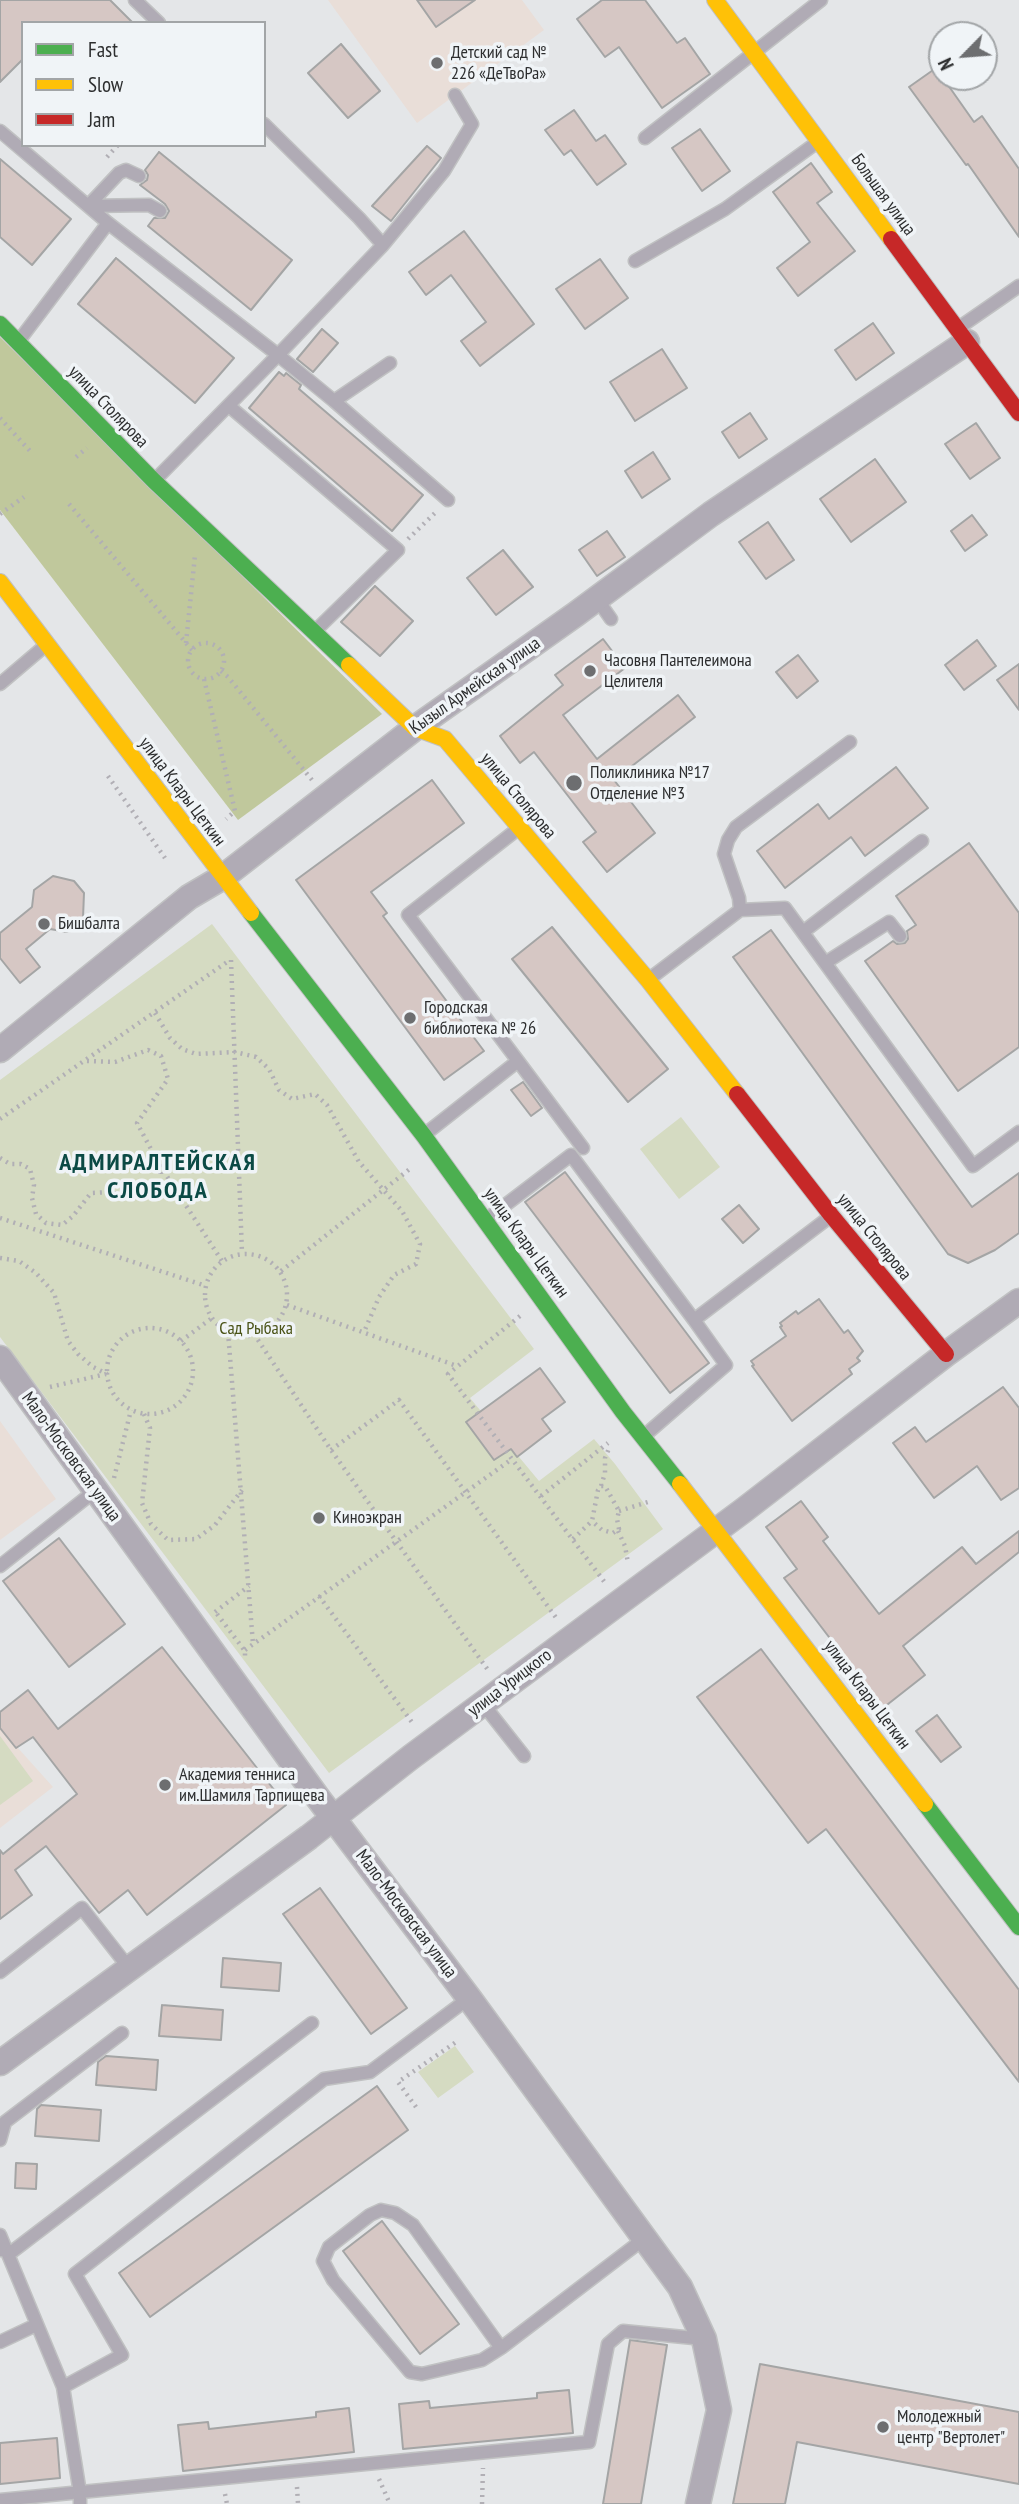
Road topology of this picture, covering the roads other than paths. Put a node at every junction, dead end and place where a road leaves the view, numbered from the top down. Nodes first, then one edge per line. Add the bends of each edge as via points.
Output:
1 (135, 0) edge
2 (716, 0) edge
3 (821, 0) edge
4 (157, 21) edge
5 (755, 54) junction
6 (455, 95) dead end
7 (266, 126) edge
8 (0, 131) edge
9 (645, 138) dead end
10 (819, 141) junction
11 (139, 176) dead end
12 (88, 206) junction
13 (160, 211) dead end
14 (108, 223) junction
15 (383, 245) junction
16 (635, 261) dead end
17 (1019, 286) edge
18 (0, 324) edge
19 (961, 336) junction
20 (18, 342) junction
21 (278, 355) junction
22 (390, 363) dead end
23 (334, 401) junction
24 (229, 406) junction
25 (1019, 413) edge
26 (154, 481) junction
27 (448, 500) road end
28 (0, 582) edge
29 (314, 633) junction
30 (47, 645) junction
31 (0, 684) edge
32 (415, 728) junction
33 (850, 743) dead end
34 (520, 828) junction
35 (922, 841) dead end
36 (223, 877) junction
37 (740, 910) junction
38 (803, 932) junction
39 (900, 936) dead end
40 (825, 963) junction
41 (648, 980) junction
42 (0, 1050) edge
43 (518, 1061) junction
44 (1019, 1132) edge
45 (424, 1136) junction
46 (583, 1148) dead end
47 (831, 1216) junction
48 (487, 1220) junction
49 (1019, 1301) edge
50 (694, 1320) junction
51 (946, 1354) junction
52 (0, 1358) edge
53 (643, 1437) junction
54 (105, 1485) junction
55 (716, 1530) junction
56 (0, 1566) edge
57 (483, 1704) junction
58 (524, 1756) dead end
59 (334, 1817) junction
60 (1019, 1927) edge
61 (129, 1968) junction
62 (0, 1972) edge
63 (469, 1997) junction
64 (312, 2023) dead end
65 (122, 2033) dead end
66 (0, 2063) edge
67 (0, 2140) edge
68 (0, 2235) edge
69 (645, 2238) junction
70 (2, 2250) edge
71 (37, 2325) junction
72 (704, 2339) junction
73 (0, 2342) edge
74 (501, 2348) junction
75 (63, 2387) junction
76 (80, 2499) edge
77 (0, 2500) edge
78 (698, 2504) edge

1 - 4 lane
2 - 5 street, Большая улица
3 - 5 lane
5 - 9 lane
5 - 10 street, Большая улица
6 - 15 lane via 472,124 444,172
7 - 15 lane
8 - 12 lane
10 - 16 lane via 724,209
10 - 19 street, Большая улица
11 - 12 lane via 126,170 119,173
12 - 13 lane via 149,205
12 - 14 lane
14 - 20 lane
14 - 21 lane
15 - 21 lane
17 - 19 lane
18 - 20 street, улица Столярова
19 - 25 street, Большая улица
19 - 32 street, Кызыл Армейская улица via 711,514 604,609
20 - 26 street, улица Столярова
21 - 23 lane
21 - 24 lane
22 - 23 lane
23 - 27 lane
24 - 26 lane
24 - 29 lane via 398,550
26 - 29 street, улица Столярова
28 - 30 street, улица Клары Цеткин
29 - 32 street, улица Столярова
30 - 31 lane
30 - 36 street, улица Клары Цеткин
32 - 34 street, улица Столярова via 445,738
32 - 36 street, Кызыл Армейская улица
33 - 37 lane via 736,827 724,854
34 - 41 street, улица Столярова
34 - 43 lane via 408,915
35 - 38 lane
36 - 42 street, Кызыл Армейская улица via 189,897
36 - 45 street, улица Клары Цеткин
37 - 38 lane via 785,908
37 - 41 lane
38 - 40 lane
39 - 40 lane via 889,922
40 - 44 lane via 973,1166
41 - 47 street, улица Столярова
43 - 45 lane
43 - 46 lane
45 - 48 street, улица Клары Цеткин
47 - 50 lane
47 - 51 street, улица Столярова
48 - 50 lane via 571,1155
48 - 53 street, улица Клары Цеткин
49 - 51 street, улица Урицкого
50 - 53 lane via 726,1365
51 - 55 street, улица Урицкого
52 - 54 street, Мало-Московская улица
53 - 55 street, улица Клары Цеткин
54 - 56 lane
54 - 59 street, Мало-Московская улица
55 - 57 street, улица Урицкого
55 - 60 street, улица Клары Цеткин via 1006,1902
57 - 58 lane
57 - 59 street, улица Урицкого
59 - 61 street, улица Урицкого
59 - 63 street, Мало-Московская улица
61 - 62 lane via 82,1908
61 - 66 street, улица Урицкого
63 - 69 street, Мало-Московская улица
63 - 75 lane via 370,2072 324,2079 75,2274 122,2355
64 - 70 lane via 13,2250
65 - 67 lane via 5,2122
68 - 70 lane
69 - 72 street, Мало-Московская улица via 680,2287
69 - 74 lane
70 - 71 lane
71 - 73 lane
71 - 75 lane
72 - 76 lane via 623,2331 608,2344 589,2442
72 - 78 street, Мало-Московская улица via 719,2410
74 - 74 lane via 413,2225 395,2213 381,2210 369,2216 328,2247 323,2261 333,2280 410,2372 422,2374 482,2360
75 - 76 lane
76 - 77 lane

